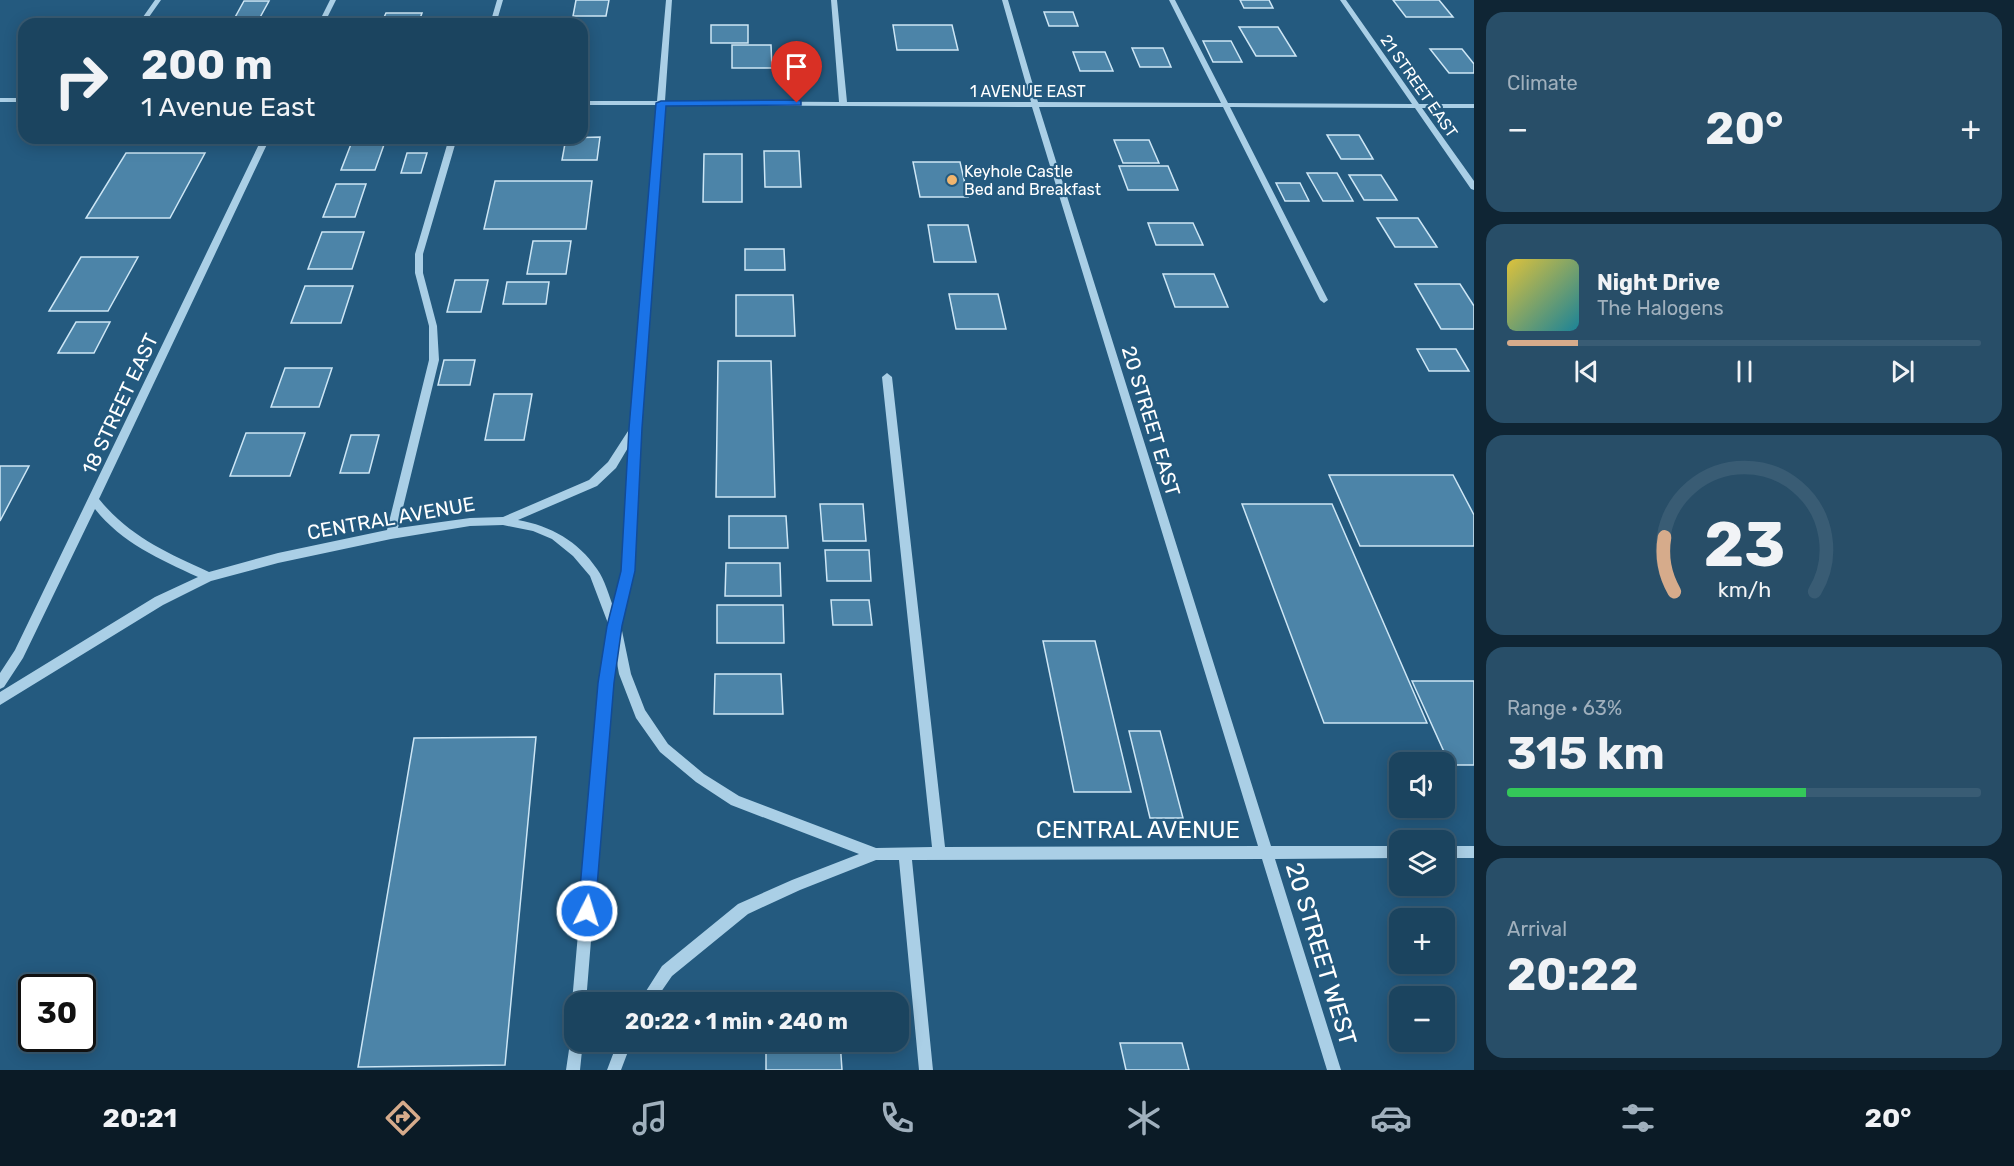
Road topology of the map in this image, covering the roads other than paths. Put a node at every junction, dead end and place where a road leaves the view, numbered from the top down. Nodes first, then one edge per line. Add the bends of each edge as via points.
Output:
1 (158, 0) edge
2 (333, 0) edge
3 (500, 0) edge
4 (669, 0) edge
5 (834, 0) edge
6 (1005, 0) edge
7 (1172, 0) edge
8 (1343, 0) edge
9 (145, 18) edge
10 (324, 18) edge
11 (495, 18) edge
12 (0, 100) edge
13 (18, 100) edge
14 (588, 103) edge
15 (661, 103) junction
16 (843, 103) junction
17 (1035, 105) junction
18 (1223, 105) junction
19 (1416, 106) junction
20 (1474, 106) edge
21 (263, 144) edge
22 (451, 144) edge
23 (1474, 187) edge
24 (1324, 300) dead end
25 (887, 377) dead end
26 (636, 428) junction
27 (94, 500) junction
28 (503, 521) junction
29 (391, 534) junction
30 (209, 577) junction
31 (615, 626) junction
32 (0, 683) edge
33 (0, 699) edge
34 (1266, 852) junction
35 (1389, 852) edge
36 (1455, 852) edge
37 (1474, 852) edge
38 (876, 854) junction
39 (905, 854) junction
40 (939, 854) junction
41 (580, 992) edge
42 (653, 992) edge
43 (575, 1052) edge
44 (621, 1052) edge
45 (573, 1070) edge
46 (614, 1070) edge
47 (926, 1070) edge
48 (1334, 1070) edge

1 - 9 street
2 - 10 street
3 - 11 street
4 - 15 street
5 - 16 street
6 - 17 street, 20 STREET EAST
7 - 18 street
8 - 19 street, 21 STREET EAST
12 - 13 street
14 - 15 street, 1 AVENUE EAST
15 - 16 street, 1 AVENUE EAST
15 - 26 street
16 - 17 street, 1 AVENUE EAST
17 - 18 street, 1 AVENUE EAST
17 - 34 street, 20 STREET EAST
18 - 19 street, 1 AVENUE EAST
18 - 24 street
19 - 20 street, 1 AVENUE EAST
19 - 23 street, 21 STREET EAST
21 - 27 street, 18 STREET EAST
22 - 29 street via 419,254 419,273 433,326 434,360
25 - 40 street
26 - 28 street via 612,465 593,483
26 - 31 street via 628,571
27 - 30 street via 110,521 135,541
27 - 32 street, 18 STREET EAST via 19,654
28 - 29 street, CENTRAL AVENUE
28 - 31 street, CENTRAL AVENUE via 556,536 577,553 594,573
29 - 30 street, CENTRAL AVENUE
30 - 33 street, CENTRAL AVENUE via 159,601
31 - 38 street, CENTRAL AVENUE via 625,675 640,714 664,748 735,801
31 - 41 street via 606,683
34 - 35 street, CENTRAL AVENUE
34 - 40 street, CENTRAL AVENUE
34 - 48 street, 20 STREET WEST
36 - 37 street
38 - 39 street, CENTRAL AVENUE
38 - 42 street, CENTRAL AVENUE via 743,909 667,971
39 - 40 street, CENTRAL AVENUE
39 - 47 street
43 - 45 street
44 - 46 street

